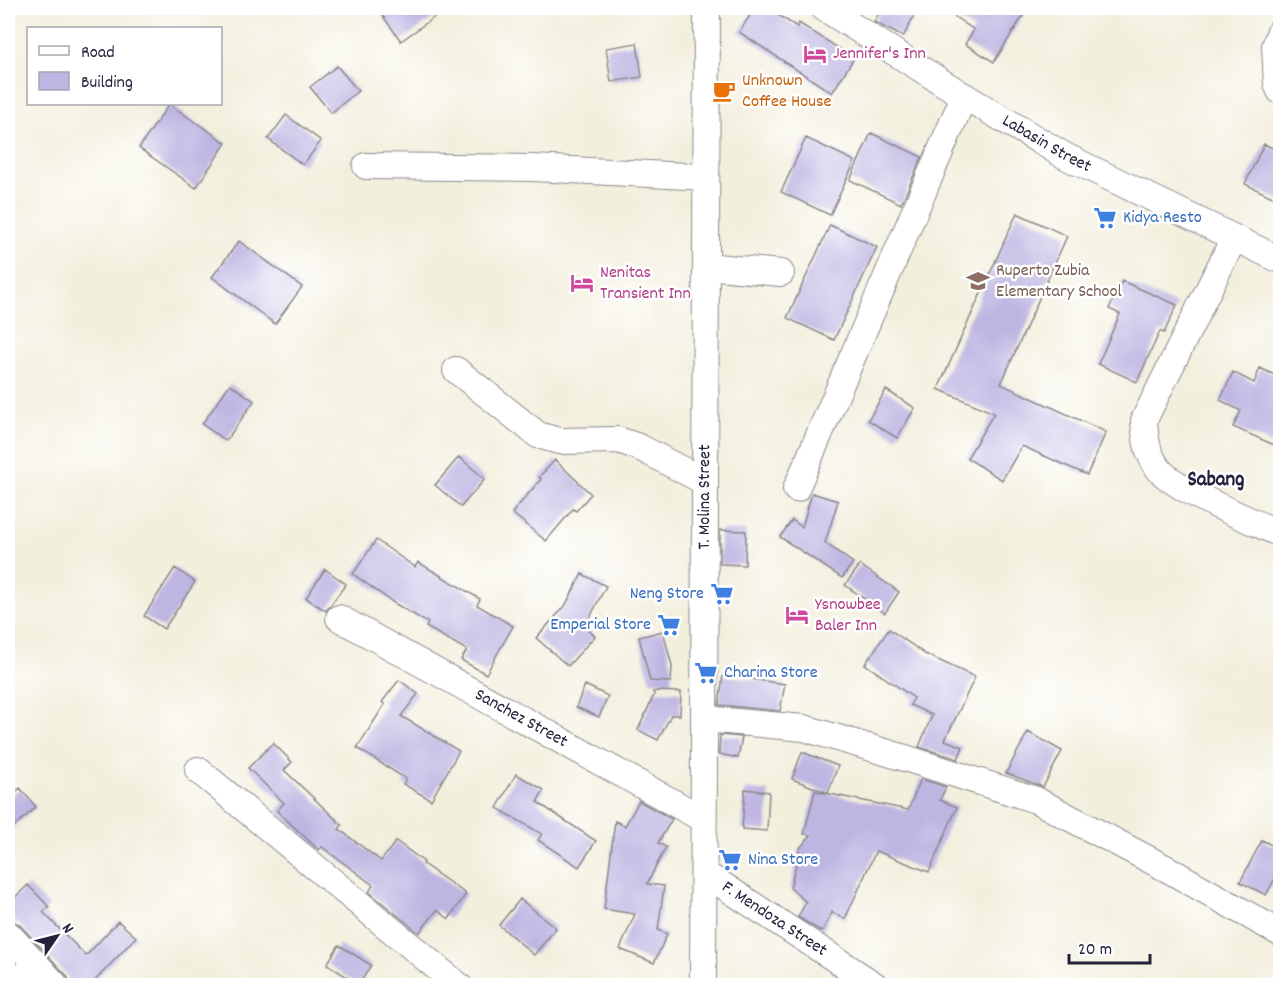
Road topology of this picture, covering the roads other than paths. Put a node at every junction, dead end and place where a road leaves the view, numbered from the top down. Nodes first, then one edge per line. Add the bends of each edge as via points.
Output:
1 (707, 8) edge
2 (824, 8) edge
3 (1281, 31) edge
4 (1281, 91) edge
5 (964, 96) junction
6 (366, 166) dead end
7 (706, 177) junction
8 (1234, 238) junction
9 (1281, 260) edge
10 (706, 266) junction
11 (781, 273) dead end
12 (456, 370) dead end
13 (705, 482) junction
14 (796, 489) dead end
15 (1281, 534) edge
16 (339, 618) dead end
17 (704, 719) junction
18 (198, 770) dead end
19 (704, 819) junction
20 (704, 873) junction
21 (1281, 933) edge
22 (8, 934) edge
23 (36, 964) junction
24 (14, 986) edge
25 (56, 986) edge
26 (459, 986) edge
27 (703, 986) edge
28 (876, 986) edge

1 - 7 street, T. Molina Street
2 - 5 street, Labasin Street
3 - 4 street via 1275,46 1277,84
5 - 8 street, Labasin Street via 1065,156
5 - 14 street
6 - 7 street via 533,168
7 - 10 street, T. Molina Street
8 - 9 street, Labasin Street
8 - 15 street via 1144,420 1146,447 1159,470 1185,489
10 - 11 street
10 - 13 street, T. Molina Street
12 - 13 street via 538,435 559,441 618,440
13 - 17 street, T. Molina Street
16 - 19 street, Sanchez Street
17 - 19 street, T. Molina Street
17 - 21 street via 804,728 1036,800
18 - 26 street
19 - 20 street, T. Molina Street
20 - 27 street, T. Molina Street
20 - 28 street, F. Mendoza Street
22 - 23 street
23 - 24 street
23 - 25 street

